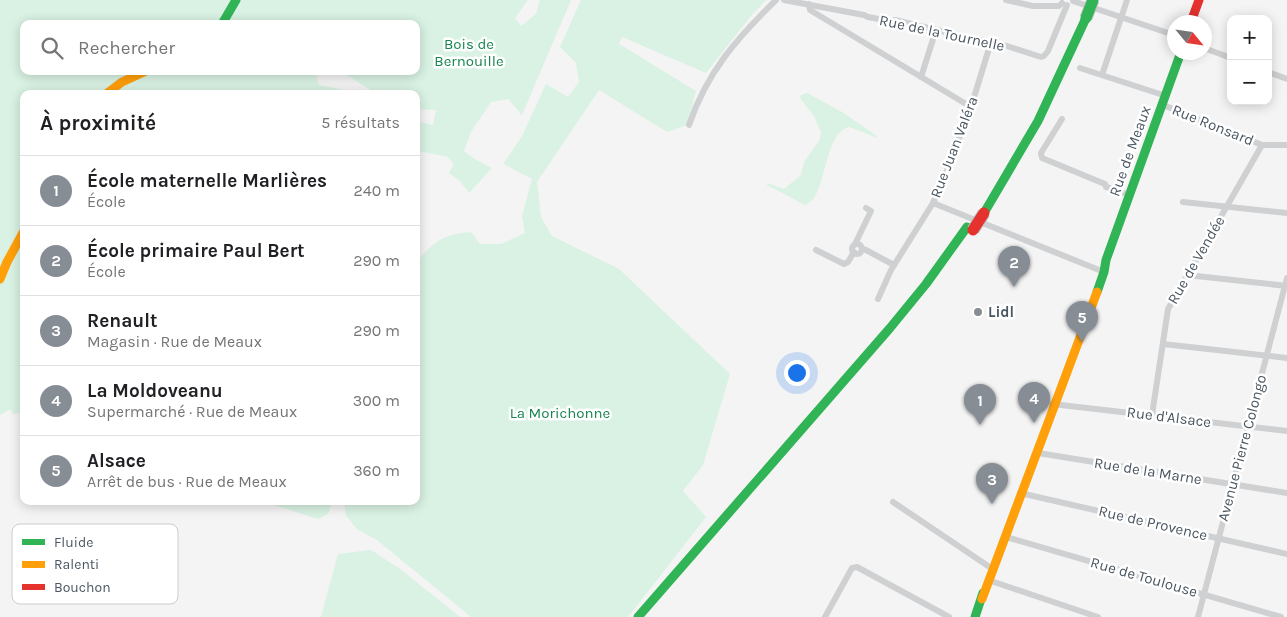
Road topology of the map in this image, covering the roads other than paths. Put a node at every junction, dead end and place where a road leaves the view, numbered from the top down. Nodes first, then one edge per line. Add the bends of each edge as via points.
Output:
1 (236, 0) edge
2 (776, 0) edge
3 (784, 0) edge
4 (1006, 0) edge
5 (1073, 0) edge
6 (1086, 0) edge
7 (1093, 0) edge
8 (1126, 0) edge
9 (1199, 0) edge
10 (1063, 3) edge
11 (809, 4) junction
12 (1194, 15) edge
13 (1083, 17) junction
14 (1121, 17) junction
15 (224, 20) edge
16 (936, 30) junction
17 (1167, 33) edge
18 (991, 42) junction
19 (1212, 51) edge
20 (1227, 57) edge
21 (1178, 60) edge
22 (1080, 68) dead end
23 (1272, 74) edge
24 (137, 75) edge
25 (1102, 75) junction
26 (921, 77) junction
27 (1285, 79) edge
28 (111, 90) edge
29 (1165, 100) junction
30 (971, 107) junction
31 (1062, 119) dead end
32 (689, 124) dead end
33 (1262, 145) junction
34 (1287, 145) edge
35 (1110, 188) dead end
36 (1118, 191) dead end
37 (1130, 195) junction
38 (1183, 202) dead end
39 (933, 203) junction
40 (1227, 207) junction
41 (866, 208) dead end
42 (1287, 213) edge
43 (970, 228) junction
44 (20, 238) edge
45 (855, 244) junction
46 (862, 249) junction
47 (816, 250) dead end
48 (854, 252) junction
49 (894, 265) junction
50 (1102, 271) junction
51 (1188, 275) junction
52 (1287, 278) edge
53 (0, 279) edge
54 (1286, 286) edge
55 (878, 299) dead end
56 (1163, 344) junction
57 (1267, 356) junction
58 (1287, 358) edge
59 (1066, 369) junction
60 (1053, 404) junction
61 (1152, 414) junction
62 (1248, 427) junction
63 (1287, 431) edge
64 (1038, 453) junction
65 (1232, 485) junction
66 (1021, 493) junction
67 (1287, 494) edge
68 (893, 502) dead end
69 (1006, 537) junction
70 (1219, 539) junction
71 (1287, 554) edge
72 (991, 575) junction
73 (1204, 594) junction
74 (1085, 615) edge
75 (638, 617) edge
76 (647, 617) edge
77 (825, 617) edge
78 (949, 617) edge
79 (975, 617) edge
80 (1098, 617) edge
81 (1198, 617) edge
82 (1281, 617) edge

1 - 15 main road
2 - 32 street via 727,52 699,96
3 - 11 street, Rue de la Tournelle
4 - 10 street via 1033,6 1059,6
5 - 10 street
5 - 14 street
6 - 13 main road
7 - 13 main road, bridge
8 - 14 street
9 - 12 main road
10 - 18 street, Rue de la Tournelle via 1044,56
11 - 16 street, Rue de la Tournelle
11 - 26 street via 810,10
13 - 43 main road
14 - 17 street
14 - 25 street
16 - 18 street, Rue de la Tournelle
16 - 26 street
18 - 30 street, Rue Juan Valéra
19 - 20 street
21 - 29 main road, Rue de Meaux
22 - 25 street, Rue Ronsard
23 - 27 street
24 - 28 main road
25 - 29 street, Rue Ronsard
26 - 30 street
29 - 33 street, Rue Ronsard
29 - 37 main road, Rue de Meaux
30 - 39 street, Rue Juan Valéra
31 - 35 street via 1042,158
33 - 34 street
33 - 40 street, Rue de Vendée
36 - 37 street
37 - 50 main road, Rue de Meaux
38 - 40 street
39 - 49 street, Rue Juan Valéra
39 - 50 street
40 - 42 street
40 - 51 street, Rue de Vendée
41 - 45 street via 871,211
43 - 75 main road via 899,318
43 - 76 main road via 947,267 901,327
44 - 53 main road
45 - 46 street
45 - 48 street
46 - 48 street via 860,253
46 - 49 street
47 - 48 street via 844,264
49 - 55 street, Rue Juan Valéra
50 - 59 main road, Rue de Meaux
51 - 54 street
51 - 56 street, Rue de Vendée via 1168,309
52 - 54 street, Avenue Pierre Colongo
54 - 57 street, Avenue Pierre Colongo
56 - 57 street
56 - 61 street, Rue de Vendée
57 - 58 street
57 - 62 street, Avenue Pierre Colongo
59 - 60 main road, Rue de Meaux
59 - 60 main road, Rue de Meaux via 1062,387
60 - 61 street, Rue d'Alsace
60 - 64 main road, Rue de Meaux
60 - 66 main road, Rue de Meaux
61 - 62 street, Rue d'Alsace
62 - 63 street, Rue d'Alsace
62 - 65 street, Avenue Pierre Colongo
64 - 65 street, Rue de la Marne
64 - 66 main road, Rue de Meaux
65 - 67 street, Rue de la Marne
65 - 70 street, Avenue Pierre Colongo
66 - 69 main road, Rue de Meaux
66 - 70 street, Rue de Provence
66 - 72 main road, Rue de Meaux
68 - 72 street
69 - 72 main road, Rue de Meaux
69 - 73 street, Rue de Toulouse
70 - 71 street, Rue de Provence
70 - 73 street, Avenue Pierre Colongo
72 - 74 street
72 - 79 main road, Rue de Meaux
73 - 81 street, Avenue Pierre Colongo
73 - 82 street, Rue de Toulouse
74 - 80 street
77 - 78 street via 852,568 857,567

